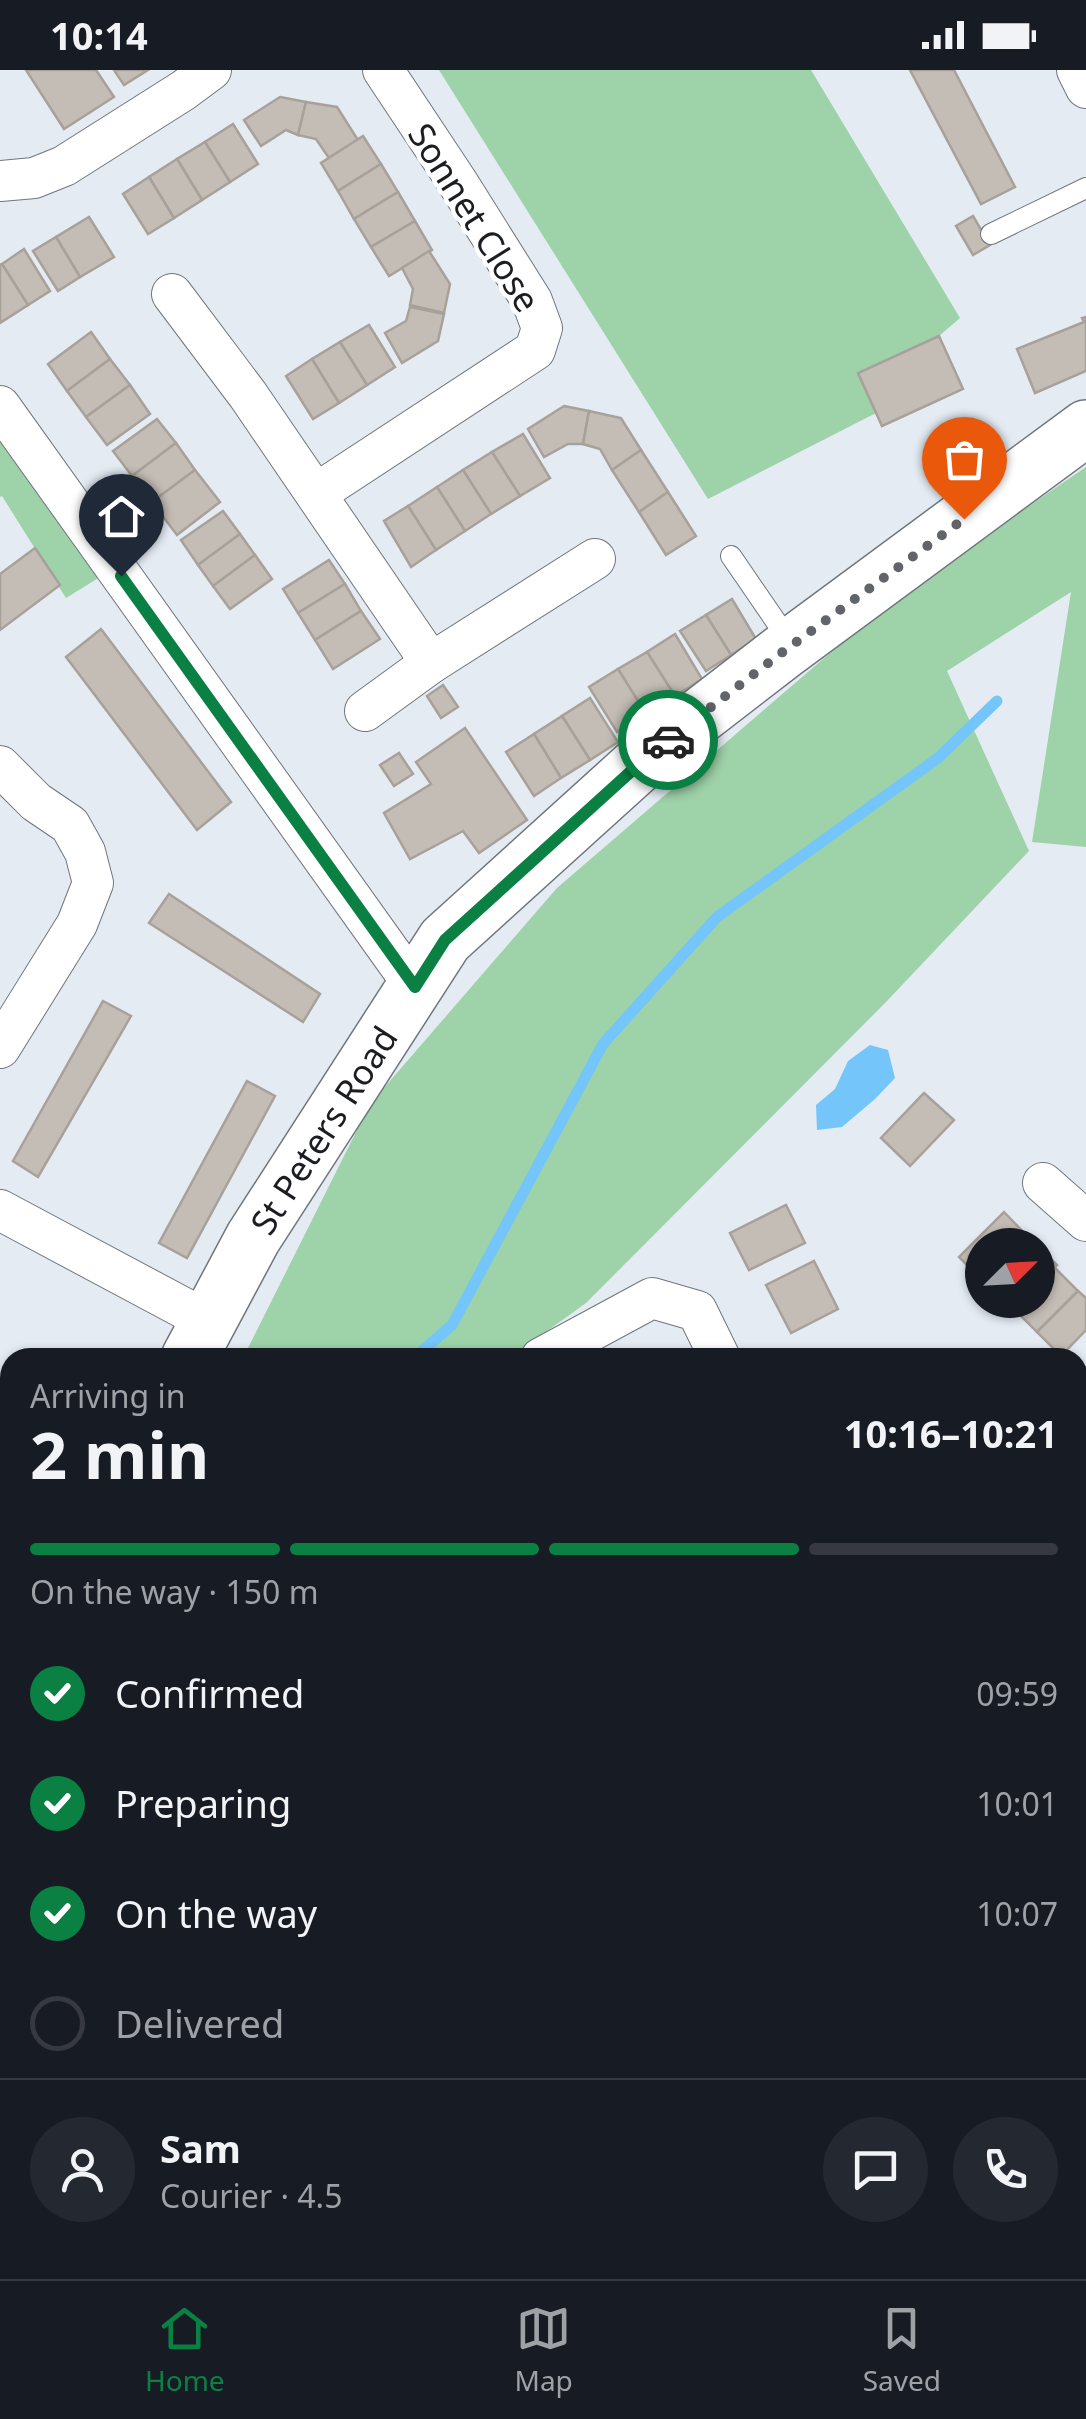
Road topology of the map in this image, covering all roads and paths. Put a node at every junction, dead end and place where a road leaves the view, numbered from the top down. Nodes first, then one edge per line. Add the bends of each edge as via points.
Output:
1 (211, 70) edge
2 (383, 70) edge
3 (1077, 70) edge
4 (1086, 88) edge
5 (0, 181) edge
6 (1086, 188) edge
7 (991, 234) dead end
8 (172, 294) dead end
9 (0, 406) edge
10 (1086, 428) edge
11 (317, 493) junction
12 (730, 556) dead end
13 (594, 559) dead end
14 (792, 646) junction
15 (431, 663) junction
16 (365, 712) dead end
17 (0, 766) edge
18 (415, 987) junction
19 (0, 1048) edge
20 (1044, 1183) dead end
21 (0, 1210) edge
22 (1086, 1221) edge
23 (198, 1339) edge
24 (560, 1348) edge
25 (715, 1348) edge

1 - 5 street via 64,166
2 - 11 street, Sonnet Close via 532,301 542,328 535,350
3 - 4 street
6 - 7 lane
8 - 11 street
9 - 18 street
10 - 14 street, St Peters Road
11 - 15 street
12 - 14 lane
13 - 15 street
14 - 18 street, St Peters Road via 648,756 445,940
15 - 16 street
17 - 19 street via 70,824 93,883 76,924
18 - 23 street, St Peters Road via 253,1238
20 - 22 street
21 - 23 street
24 - 25 street via 652,1298 697,1310

